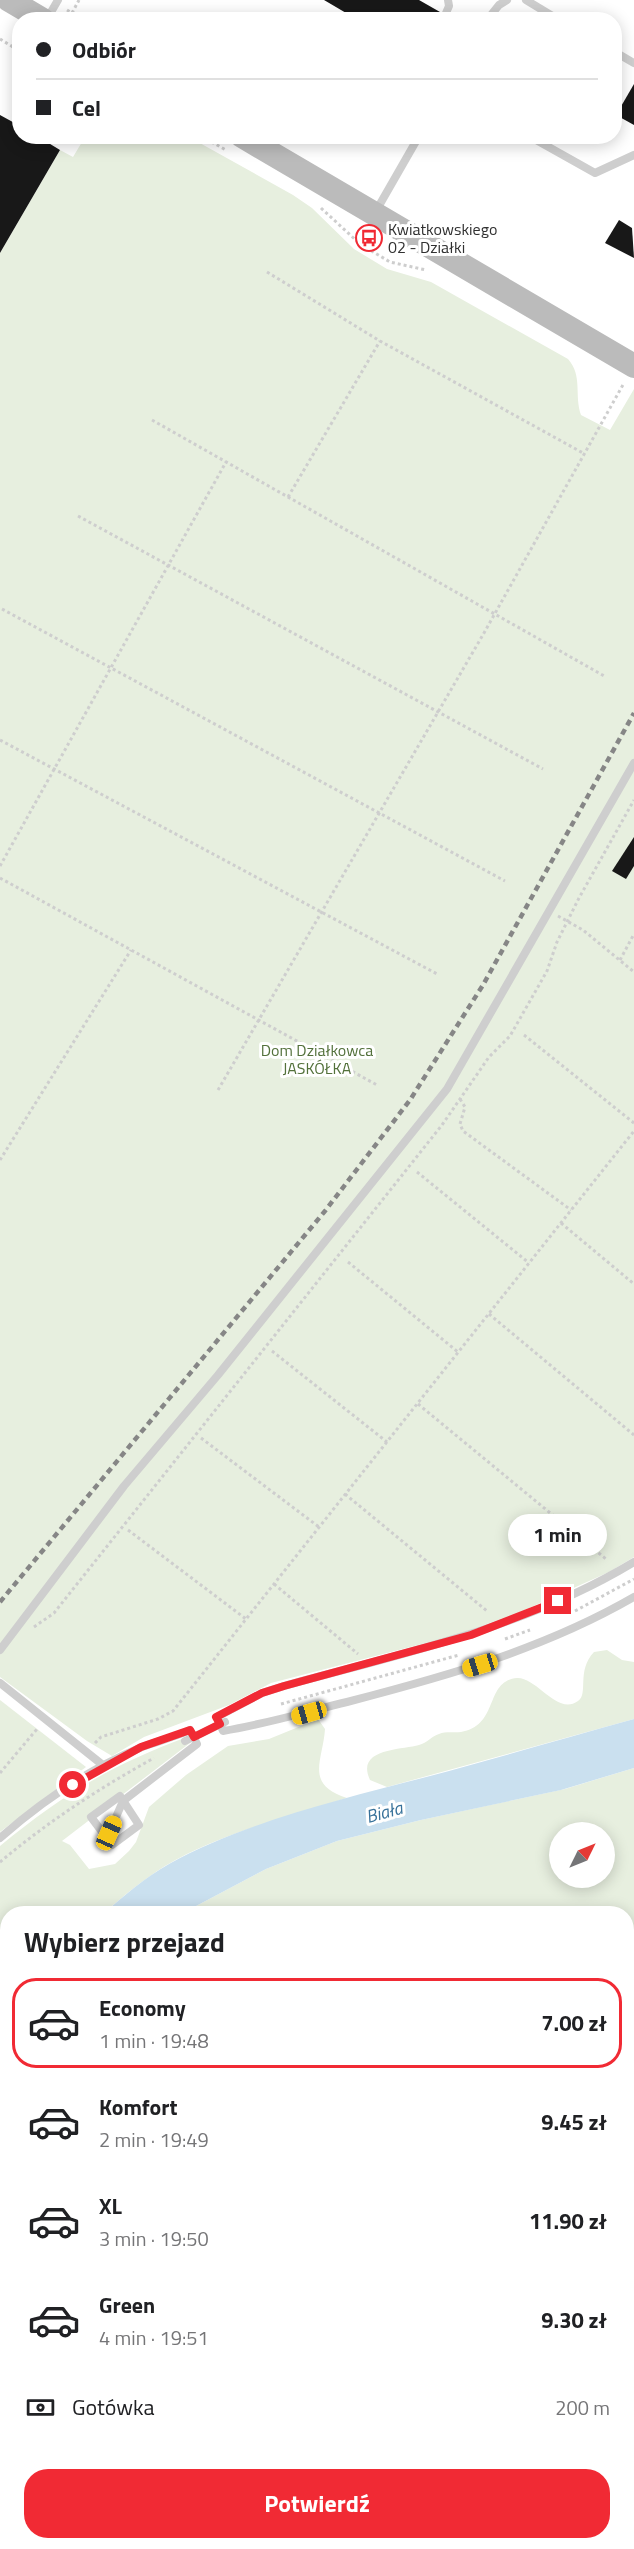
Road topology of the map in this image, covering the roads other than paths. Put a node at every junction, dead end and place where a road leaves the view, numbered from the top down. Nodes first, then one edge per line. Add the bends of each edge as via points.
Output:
1 (9, 0) edge
2 (507, 0) edge
3 (526, 0) edge
4 (42, 12) edge
5 (493, 12) edge
6 (546, 12) edge
7 (256, 144) edge
8 (414, 144) edge
9 (543, 144) edge
10 (634, 155) edge
11 (374, 214) junction
12 (634, 366) edge
13 (634, 763) edge
14 (634, 1562) edge
15 (634, 1597) edge
16 (0, 1650) edge
17 (0, 1683) edge
18 (223, 1723) junction
19 (194, 1737) junction
20 (185, 1741) dead end
21 (104, 1767) junction
22 (123, 1802) junction
23 (109, 1833) dead end
24 (0, 1838) edge

1 - 4 main road
2 - 5 lane
3 - 6 lane
7 - 11 main road
8 - 11 lane
9 - 10 lane via 595,173
11 - 12 main road
13 - 16 lane via 447,1089 226,1366 124,1486
14 - 18 lane via 540,1610 471,1635 262,1693 216,1717
15 - 18 lane via 603,1616 537,1645 450,1675 273,1723 223,1731
17 - 21 lane
18 - 19 lane
19 - 20 lane
19 - 21 lane via 190,1730 141,1747
19 - 22 lane via 197,1744
21 - 24 lane via 57,1794
22 - 22 lane via 120,1797 91,1817 112,1845 139,1825
22 - 23 lane

